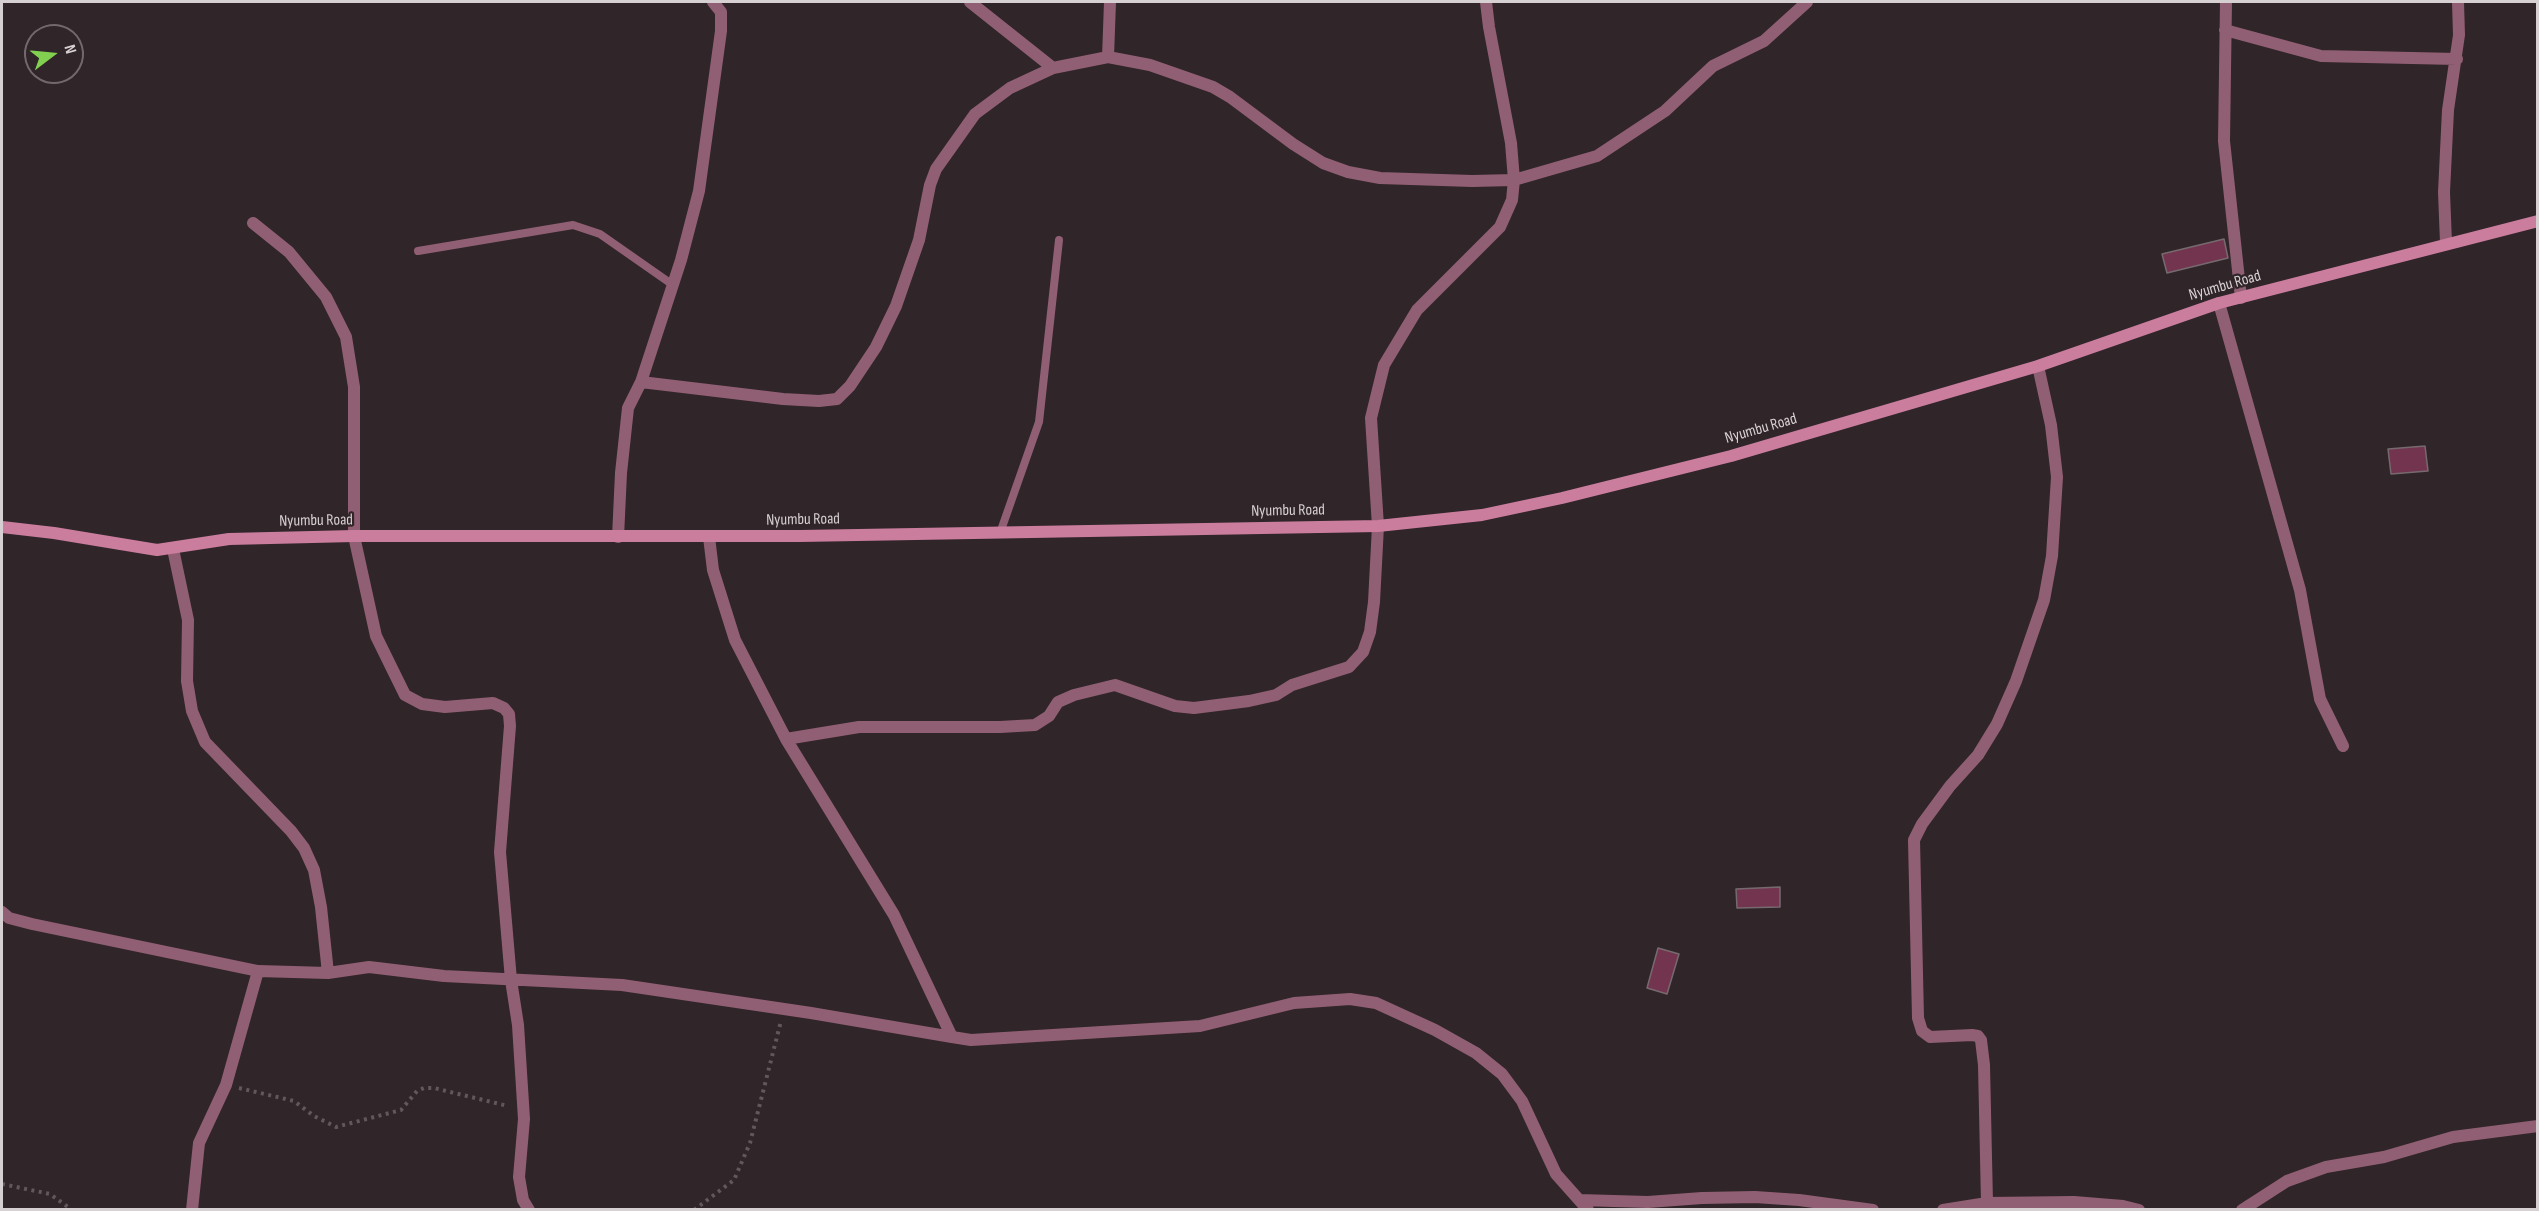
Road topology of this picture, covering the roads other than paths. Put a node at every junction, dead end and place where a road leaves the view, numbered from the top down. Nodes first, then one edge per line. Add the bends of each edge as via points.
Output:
1 (713, 2) edge
2 (970, 2) edge
3 (1110, 2) edge
4 (1486, 2) edge
5 (1808, 2) edge
6 (2226, 2) edge
7 (2458, 2) edge
8 (2225, 30) junction
9 (1108, 57) junction
10 (2457, 59) junction
11 (1053, 68) junction
12 (1514, 180) junction
13 (2538, 221) edge
14 (253, 223) dead end
15 (1059, 240) dead end
16 (2446, 243) junction
17 (418, 251) dead end
18 (673, 285) junction
19 (2241, 298) junction
20 (2219, 303) junction
21 (2038, 366) junction
22 (641, 382) junction
23 (1378, 526) junction
24 (2, 527) edge
25 (1000, 533) junction
26 (354, 536) junction
27 (618, 537) junction
28 (709, 537) junction
29 (173, 549) junction
30 (786, 739) junction
31 (2343, 746) dead end
32 (2, 912) edge
33 (258, 971) junction
34 (328, 973) junction
35 (511, 980) junction
36 (952, 1037) junction
37 (2538, 1126) edge
38 (1579, 1200) junction
39 (1987, 1203) junction
40 (192, 1209) edge
41 (529, 1209) edge
42 (1588, 1209) edge
43 (1873, 1209) edge
44 (1943, 1209) edge
45 (2139, 1209) edge
46 (2242, 1209) edge

1 - 18 street via 722,12 721,31 699,191
2 - 11 street
3 - 9 street
4 - 12 street
5 - 12 street via 1764,41 1713,66 1665,111 1597,156
6 - 8 street
7 - 10 street
8 - 10 street via 2321,56
8 - 19 street via 2224,141
9 - 11 street
9 - 12 street via 1150,65 1213,87 1323,163 1348,172 1380,178
10 - 16 street via 2448,122
11 - 22 street via 1010,88 975,114 936,169 919,240 896,306 876,347 837,399 783,399
12 - 23 street via 1512,200 1500,227 1417,310 1384,365 1371,418
13 - 16 street, Nyumbu Road
14 - 26 street via 289,252 326,297 346,337 354,387
15 - 25 lane via 1040,422
16 - 19 street, Nyumbu Road
17 - 18 lane via 573,225 600,234
18 - 22 street
19 - 20 street, Nyumbu Road
20 - 21 street, Nyumbu Road
20 - 31 street via 2300,590 2320,699
21 - 23 street, Nyumbu Road via 1731,456 1562,498 1482,515
21 - 39 street via 2057,477 2052,556 2044,600 1997,724 1914,840 1918,1018 1922,1031 1930,1037 1972,1035 1981,1040
22 - 27 street via 628,408
23 - 25 street, Nyumbu Road
23 - 30 street via 1374,602 1363,652 1349,667 1292,685 1276,695 1194,708 1175,706 1115,685 1058,702 1049,716 1035,725 859,727
24 - 29 street, Nyumbu Road via 157,550
25 - 28 street, Nyumbu Road
26 - 27 street, Nyumbu Road
26 - 29 street, Nyumbu Road via 229,539
26 - 35 street via 376,636 405,695 422,704 445,707 493,703 509,714 500,852
27 - 28 street, Nyumbu Road
28 - 30 street via 713,570 735,640
29 - 34 street via 188,620 187,681 192,711 205,742 304,848 314,870
30 - 36 street via 894,915
32 - 33 street via 32,924
33 - 34 street
33 - 40 street via 226,1086 199,1143
34 - 35 street via 369,967
35 - 36 street via 622,985
35 - 41 street via 524,1109 519,1177 523,1200
36 - 38 street via 971,1040 1200,1026 1294,1003 1328,999 1377,1003 1435,1029 1502,1074 1521,1101 1556,1174
37 - 46 street via 2453,1137 2384,1157 2326,1167 2287,1181
38 - 42 street
38 - 43 street via 1648,1202 1755,1197
39 - 44 street
39 - 45 street via 2074,1202

